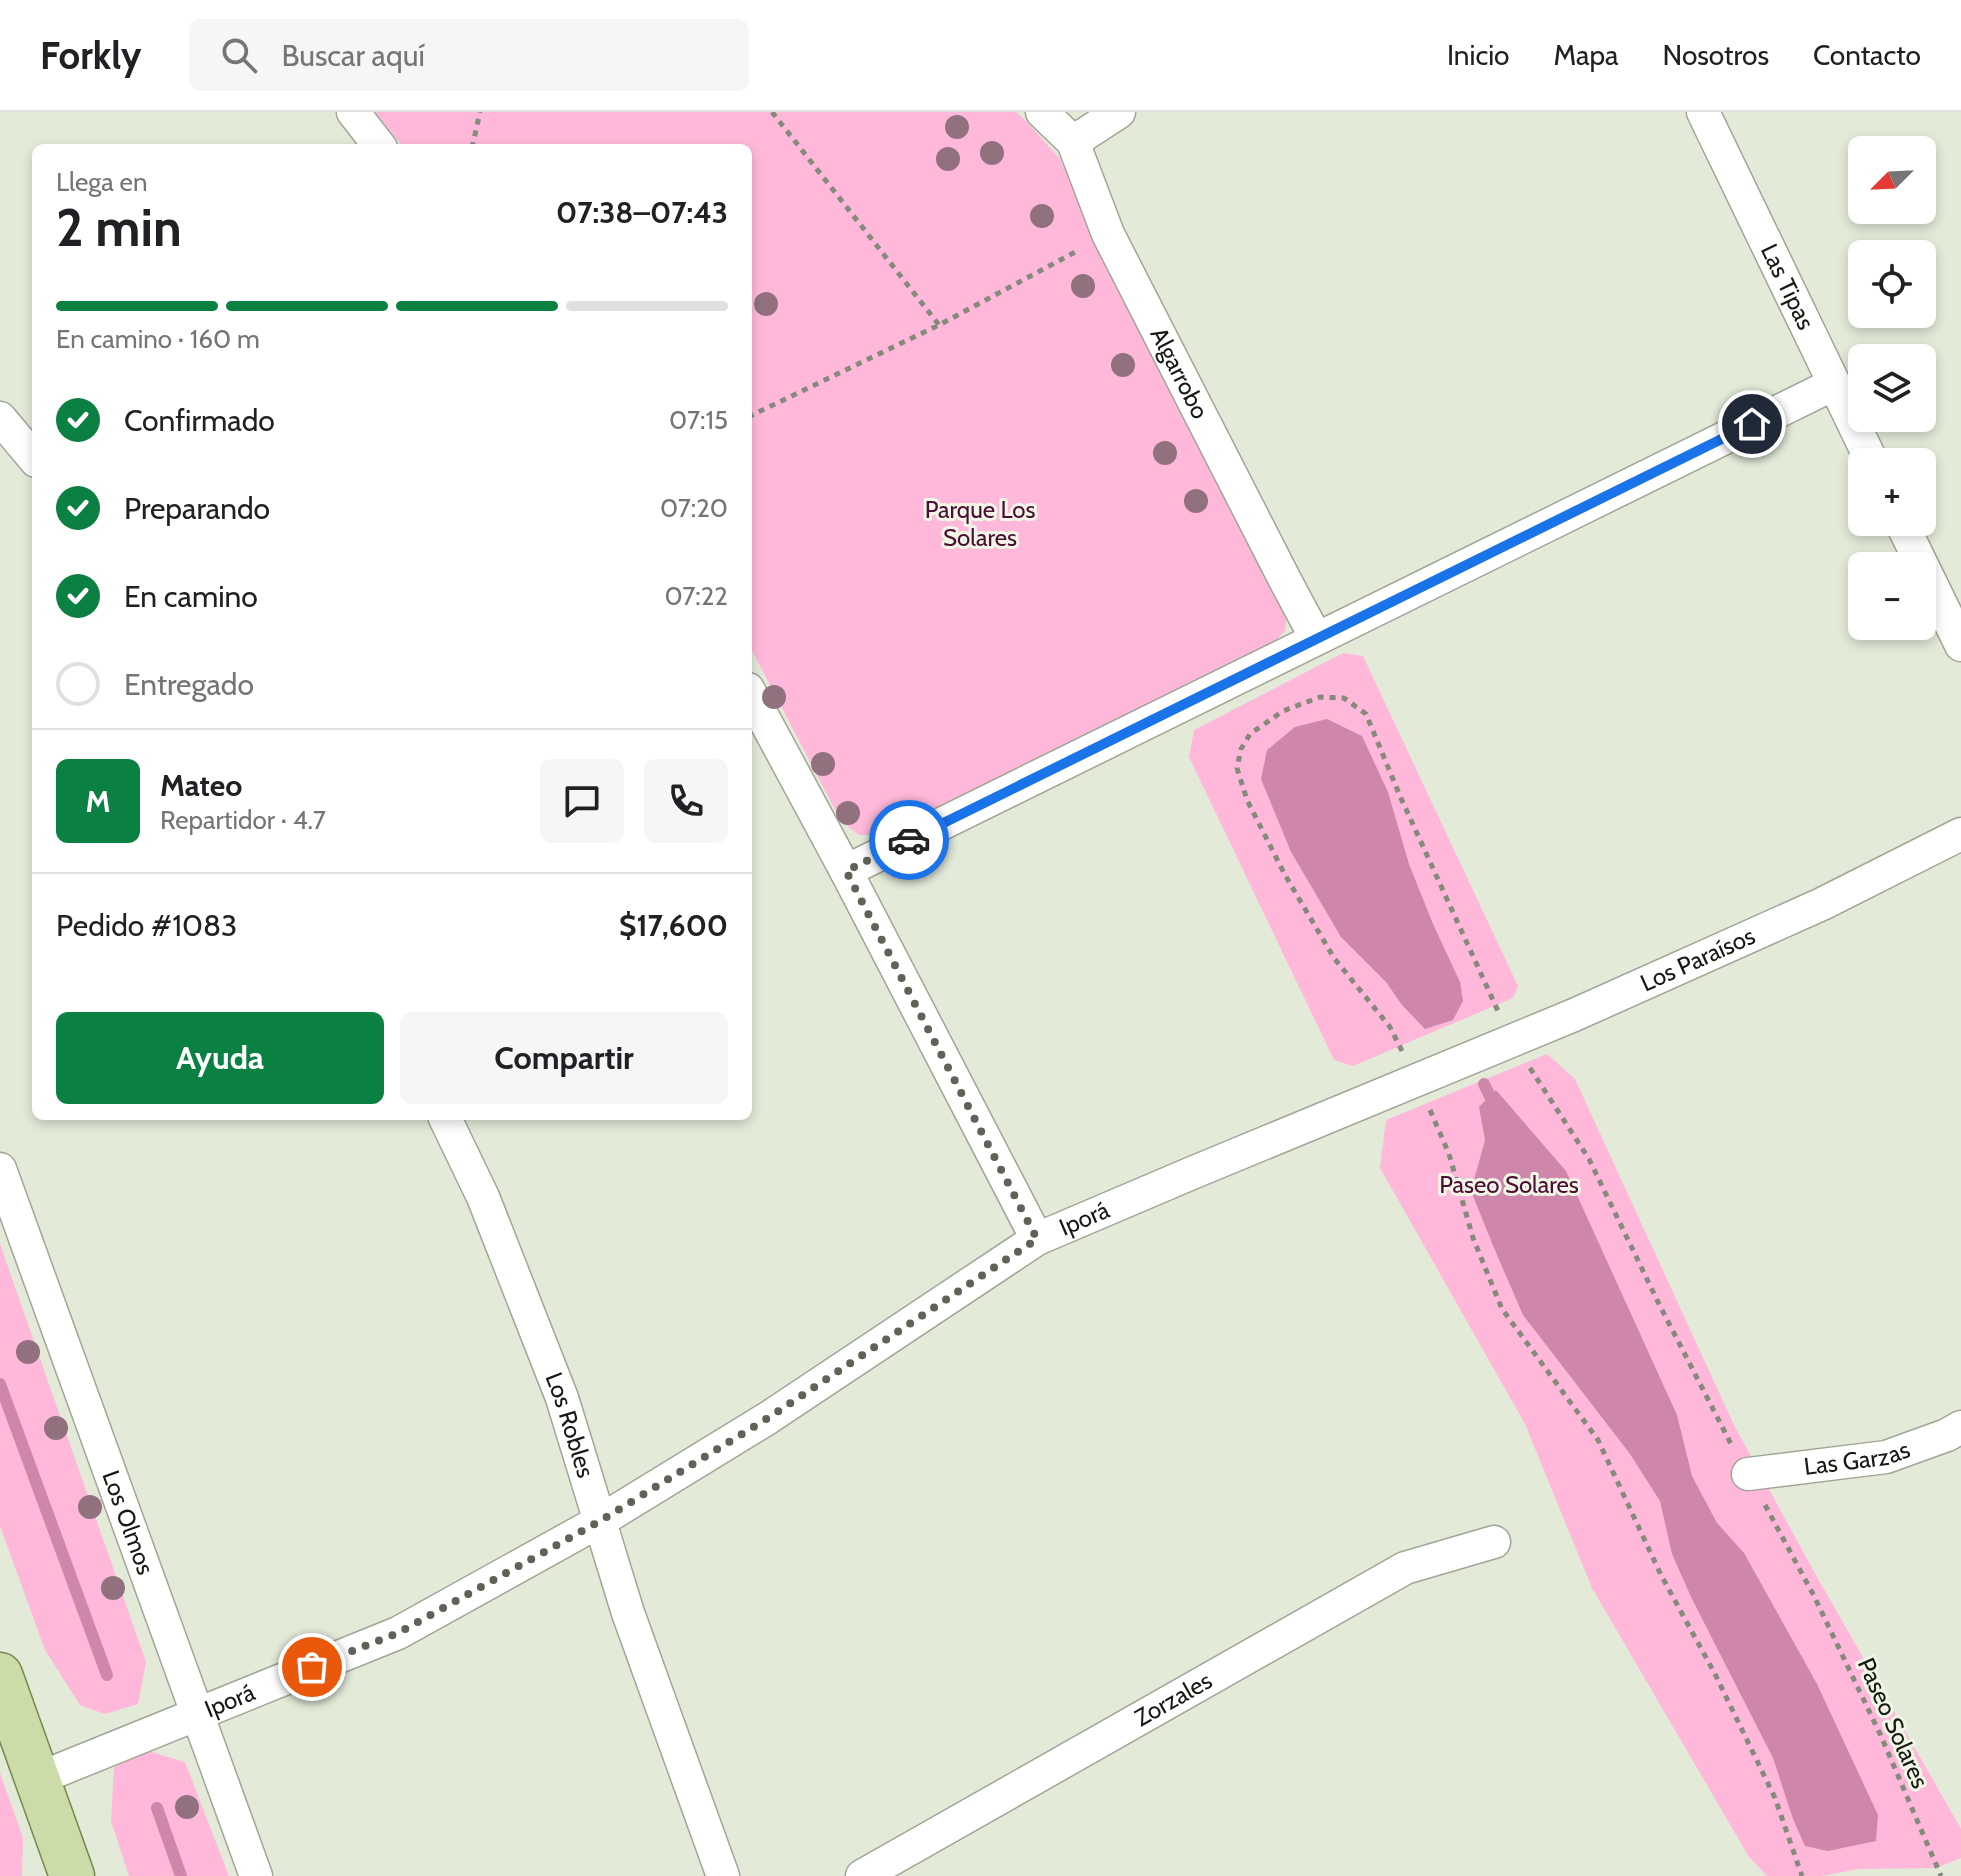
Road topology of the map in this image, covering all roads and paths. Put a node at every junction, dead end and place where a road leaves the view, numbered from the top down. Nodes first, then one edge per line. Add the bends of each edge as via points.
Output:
1 (353, 112) edge
2 (480, 112) edge
3 (772, 112) edge
4 (1042, 112) edge
5 (1119, 112) edge
6 (1703, 112) edge
7 (1073, 142) junction
8 (378, 144) edge
9 (474, 144) edge
10 (1108, 234) junction
11 (939, 325) junction
12 (1834, 384) junction
13 (752, 415) edge
14 (0, 418) edge
15 (1865, 448) edge
16 (32, 456) edge
17 (1908, 536) edge
18 (1316, 638) junction
19 (1961, 645) edge
20 (752, 696) edge
21 (1961, 834) edge
22 (846, 871) junction
23 (1512, 1040) junction
24 (1423, 1077) junction
25 (446, 1120) edge
26 (0, 1169) edge
27 (1037, 1239) junction
28 (1961, 1427) edge
29 (1748, 1474) junction
30 (600, 1521) junction
31 (1494, 1542) dead end
32 (0, 1675) edge
33 (197, 1713) junction
34 (37, 1779) junction
35 (72, 1876) edge
36 (256, 1876) edge
37 (723, 1876) edge
38 (862, 1876) edge
39 (1802, 1876) edge
40 (1941, 1876) edge

1 - 8 street
2 - 9 path
3 - 11 path
4 - 7 street, Algarrobo
5 - 7 street
6 - 12 street, Las Tipas
7 - 10 street, Algarrobo
10 - 11 path
10 - 18 street, Algarrobo
11 - 13 path
12 - 15 street, Las Tipas
12 - 18 street
14 - 16 street
17 - 19 street
18 - 22 street
20 - 22 street
21 - 23 street, Los Paraísos via 1822,904
22 - 27 street
23 - 24 street, Los Paraísos
23 - 24 path, Paseo Solares via 1366,714 1344,698 1320,697 1283,711 1250,734 1241,749 1237,768 1247,800 1334,958
23 - 29 path, Paseo Solares via 1589,1159
24 - 27 street, Iporá
24 - 39 path, Paseo Solares via 1473,1238 1502,1309 1598,1440 1775,1798
25 - 30 street, Los Robles via 483,1197 562,1398
26 - 33 street, Los Olmos
27 - 30 street, Iporá via 768,1418
28 - 29 street, Las Garzas via 1886,1457
29 - 40 path, Paseo Solares via 1821,1610
30 - 33 street, Iporá via 398,1633
30 - 37 street, Los Robles
31 - 38 street, Zorzales via 1405,1568
32 - 34 main road
33 - 34 street, Iporá
33 - 36 street, Los Olmos
34 - 35 main road

